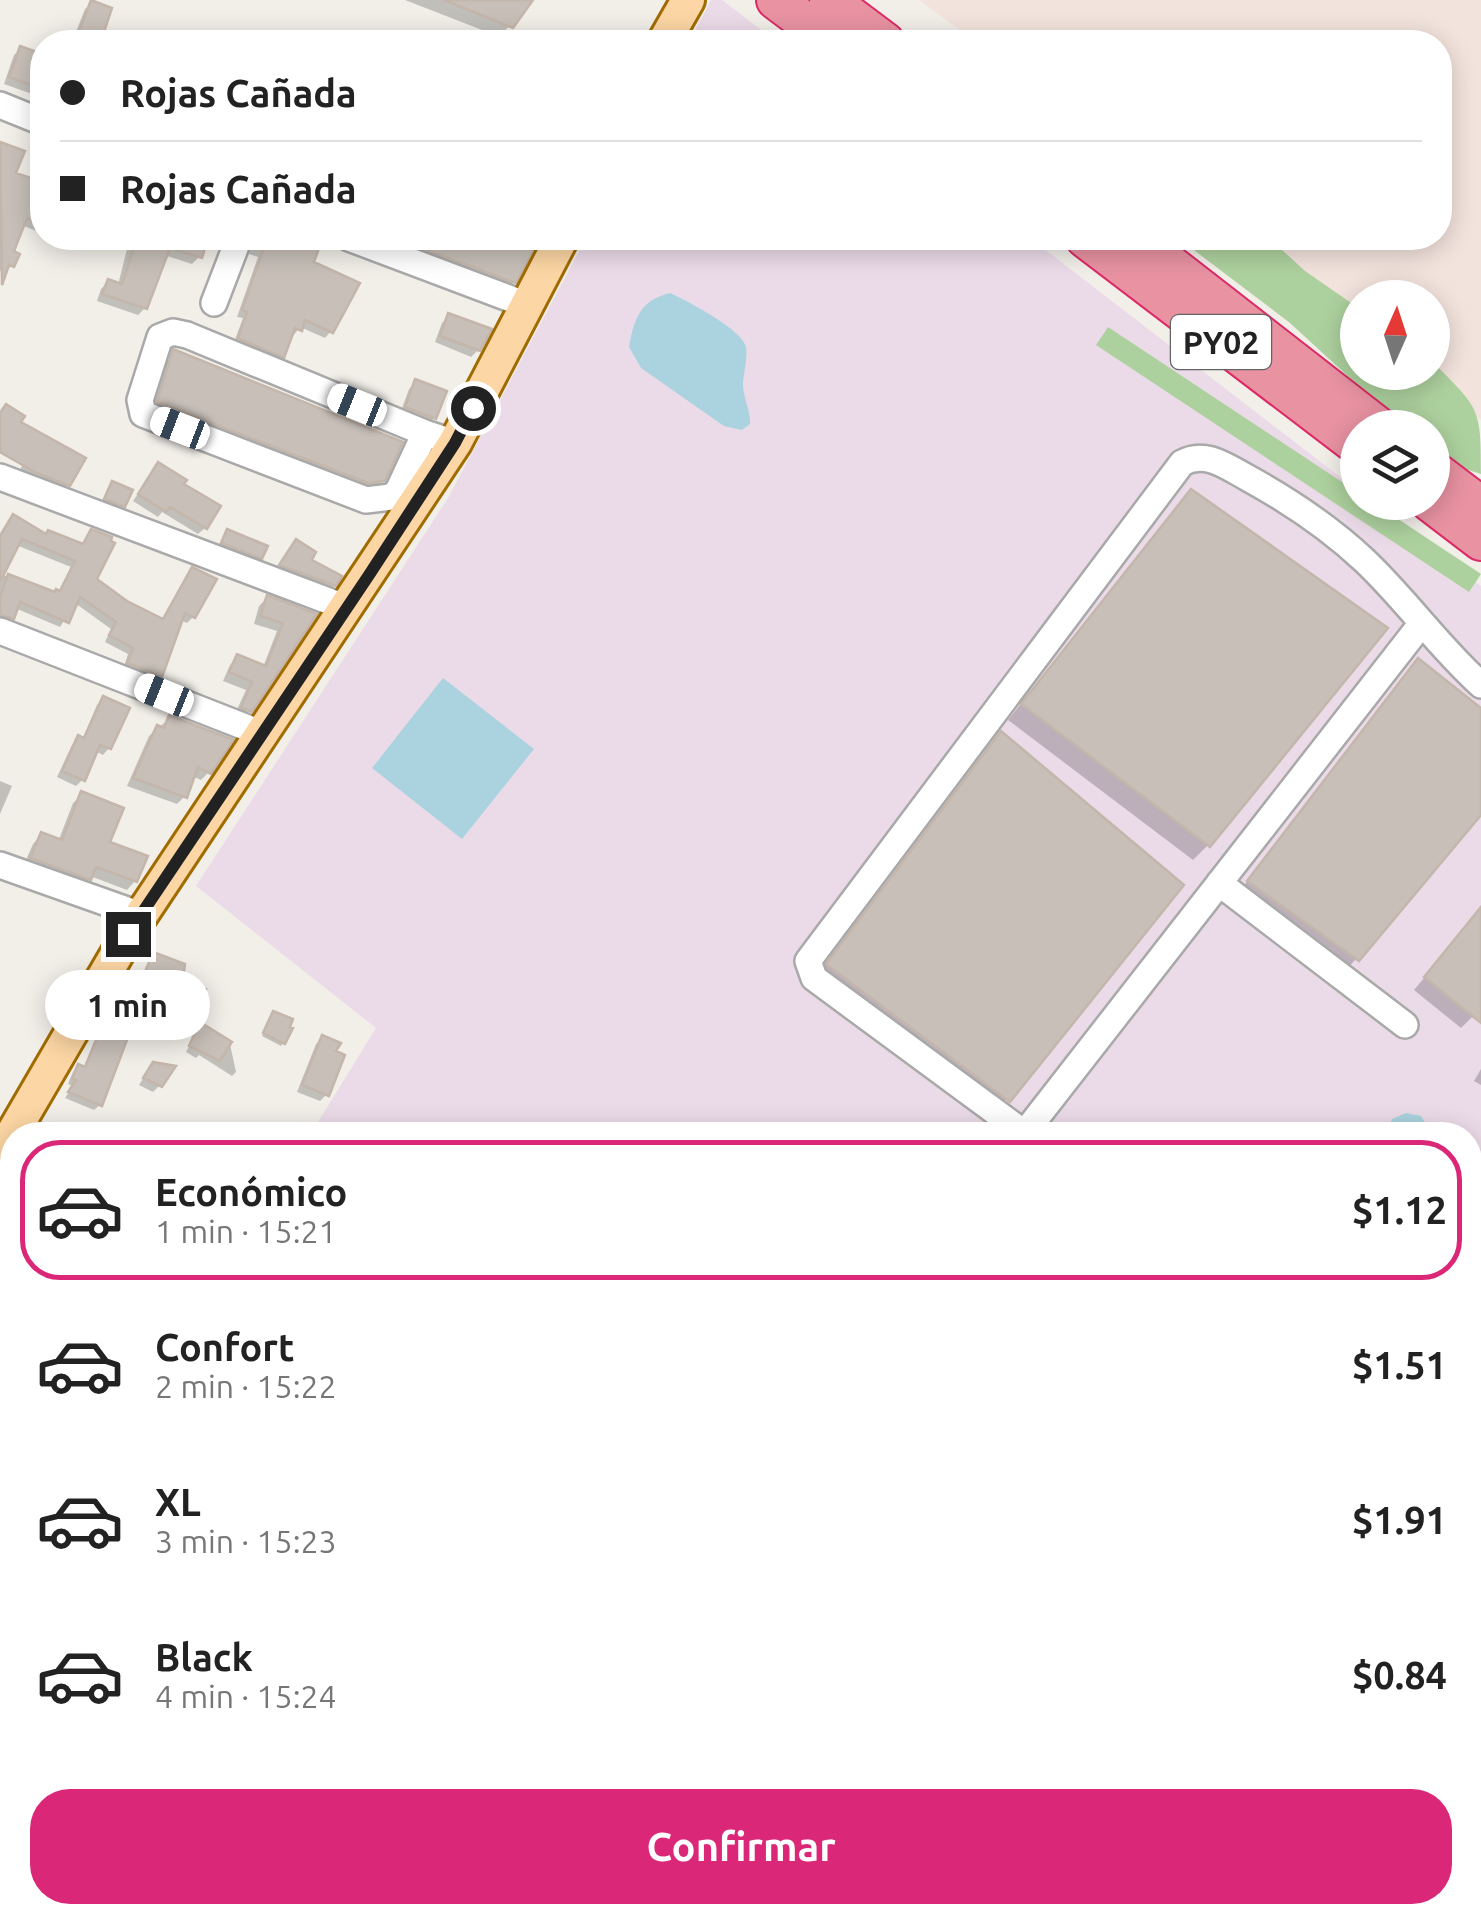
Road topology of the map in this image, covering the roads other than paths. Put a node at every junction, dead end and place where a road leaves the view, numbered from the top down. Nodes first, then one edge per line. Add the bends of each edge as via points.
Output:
1 (776, 0) edge
2 (829, 0) edge
3 (866, 0) edge
4 (680, 3) edge
5 (669, 30) edge
6 (816, 30) edge
7 (869, 30) edge
8 (887, 30) edge
9 (0, 106) edge
10 (30, 117) edge
11 (234, 250) edge
12 (381, 250) edge
13 (556, 250) edge
14 (1102, 250) edge
15 (1151, 250) edge
16 (214, 303) dead end
17 (527, 305) junction
18 (1357, 410) edge
19 (1340, 432) edge
20 (440, 438) junction
21 (0, 477) edge
22 (1450, 483) edge
23 (1450, 498) edge
24 (1479, 508) edge
25 (1450, 517) edge
26 (1481, 541) edge
27 (347, 608) junction
28 (1422, 623) junction
29 (0, 631) edge
30 (1481, 685) edge
31 (263, 734) junction
32 (0, 865) edge
33 (1219, 883) junction
34 (141, 915) junction
35 (1404, 1025) dead end
36 (19, 1122) edge
37 (1007, 1122) edge
38 (1032, 1122) edge

1 - 6 highway
2 - 7 highway
3 - 8 highway
4 - 5 main road
9 - 10 street
11 - 16 street
12 - 17 street
13 - 17 main road
14 - 19 highway, PY02
15 - 18 highway, PY02
17 - 20 main road
20 - 20 street via 173,332 160,338 140,400 143,414 366,500 391,497
20 - 27 main road
21 - 27 street
22 - 24 highway
23 - 24 highway
25 - 26 highway
27 - 31 main road
28 - 30 street
28 - 33 street
28 - 37 street via 1364,560 1285,498 1218,461 1182,463 808,962 814,978
29 - 31 street
31 - 34 main road
32 - 34 street
33 - 35 street
33 - 38 street
34 - 36 main road

